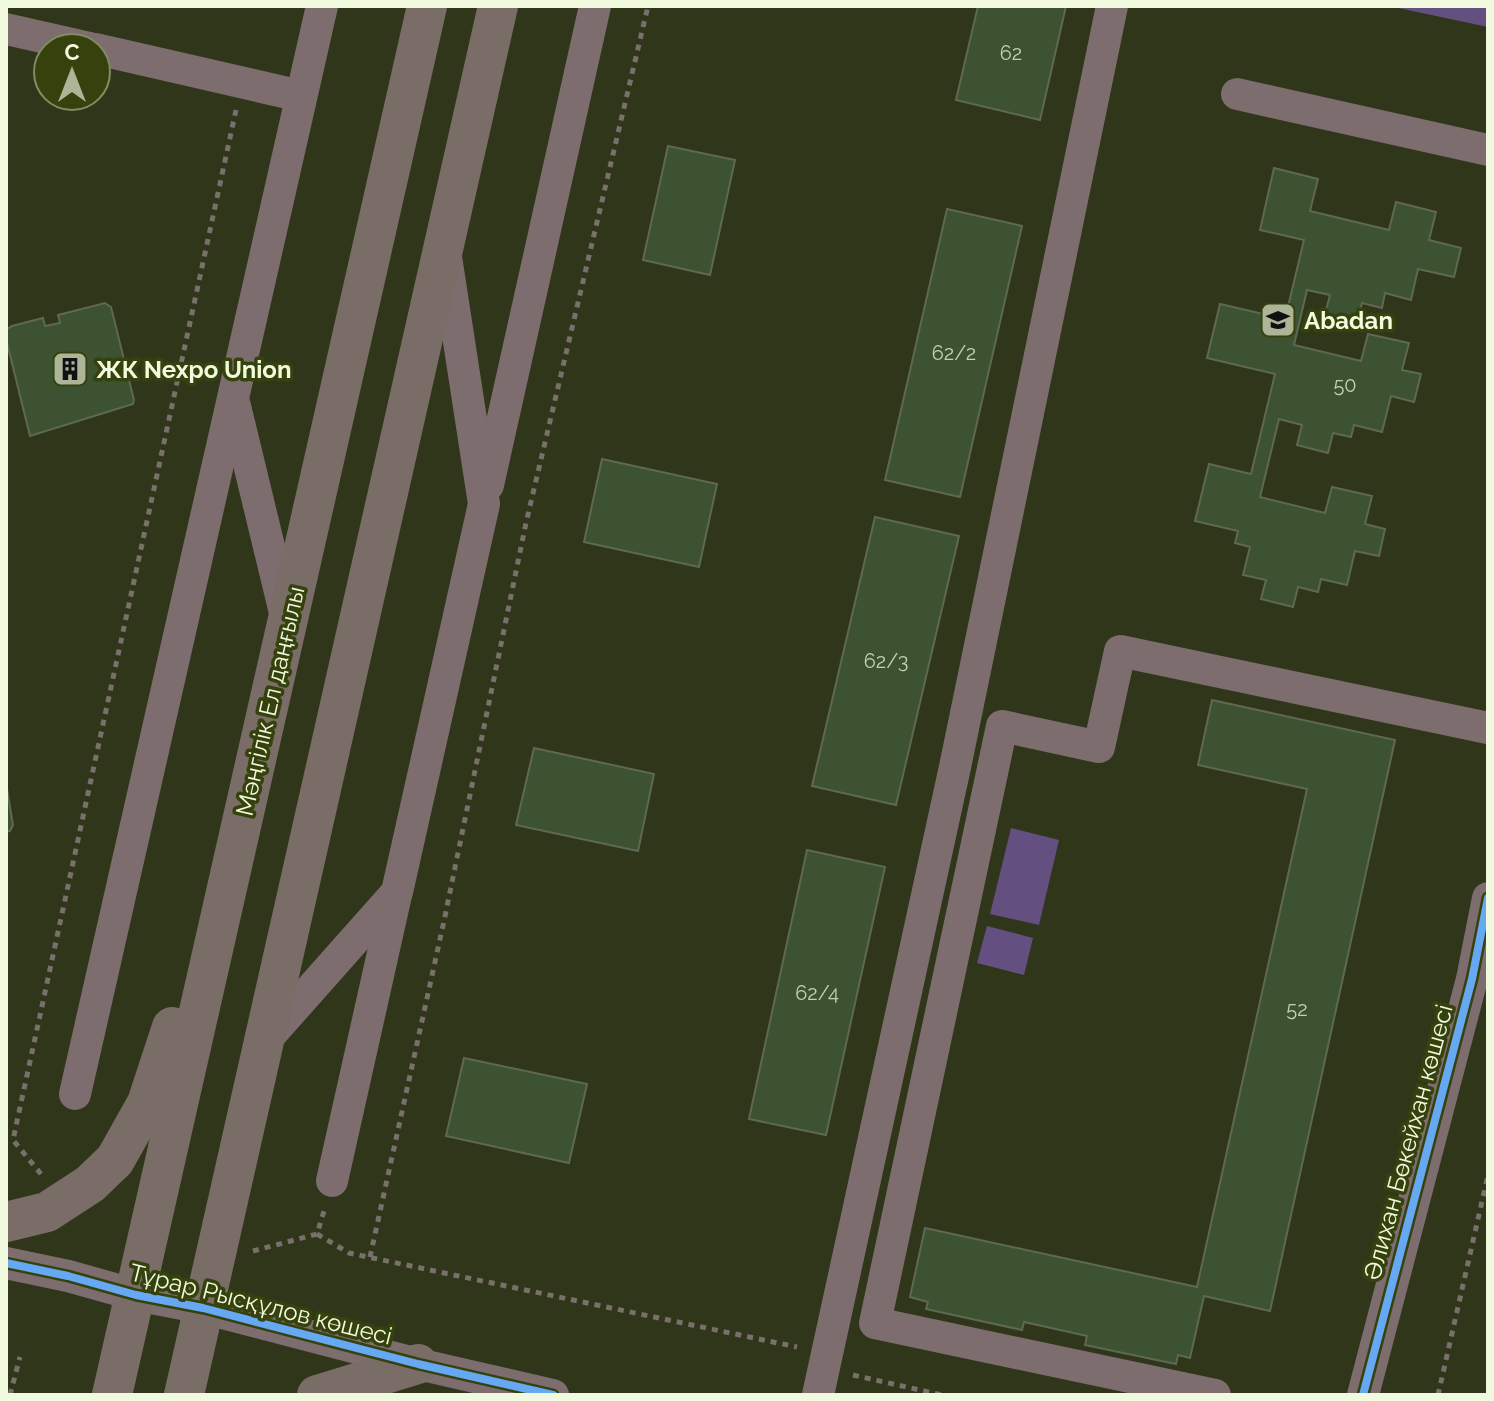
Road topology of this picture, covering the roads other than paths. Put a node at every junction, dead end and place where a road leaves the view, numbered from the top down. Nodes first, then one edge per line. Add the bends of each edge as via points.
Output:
1 (322, 6) edge
2 (427, 6) edge
3 (498, 6) edge
4 (595, 6) edge
5 (1112, 6) edge
6 (6, 29) edge
7 (32, 35) edge
8 (112, 53) edge
9 (1237, 94) dead end
10 (301, 96) junction
11 (1488, 150) edge
12 (444, 244) junction
13 (233, 399) junction
14 (484, 504) junction
15 (287, 621) junction
16 (1488, 728) edge
17 (247, 799) junction
18 (397, 892) junction
19 (1488, 898) edge
20 (1480, 981) edge
21 (263, 1043) junction
22 (75, 1094) dead end
23 (332, 1181) road end
24 (6, 1222) edge
25 (6, 1263) edge
26 (136, 1295) junction
27 (203, 1308) junction
28 (418, 1364) junction
29 (112, 1395) edge
30 (184, 1395) edge
31 (317, 1395) edge
32 (553, 1395) edge
33 (818, 1395) edge
34 (1215, 1395) edge
35 (1363, 1395) edge

1 - 10 street
2 - 15 main road, Мәңгілік Ел даңғылы
3 - 12 main road
4 - 14 street
5 - 33 street
6 - 7 street
8 - 10 street
9 - 11 street
10 - 13 street
12 - 14 street
12 - 21 main road
13 - 15 street
13 - 22 street
14 - 18 street
15 - 17 main road, Мәңгілік Ел даңғылы
16 - 34 street via 1120,651 1099,747 1002,726 875,1323
17 - 24 main road via 147,1103 115,1160 47,1212
17 - 26 main road, Мәңгілік Ел даңғылы
18 - 21 street
18 - 23 street
19 - 20 street, Әлихан Бөкейхан көшесі
20 - 35 street, Әлихан Бөкейхан көшесі
21 - 27 main road
25 - 26 street, Тұрар Рысқұлов көшесі
26 - 27 street, Тұрар Рысқұлов көшесі
26 - 29 main road, Мәңгілік Ел даңғылы
27 - 28 street, Тұрар Рысқұлов көшесі
27 - 30 main road
28 - 31 main road
28 - 32 street, Тұрар Рысқұлов көшесі

